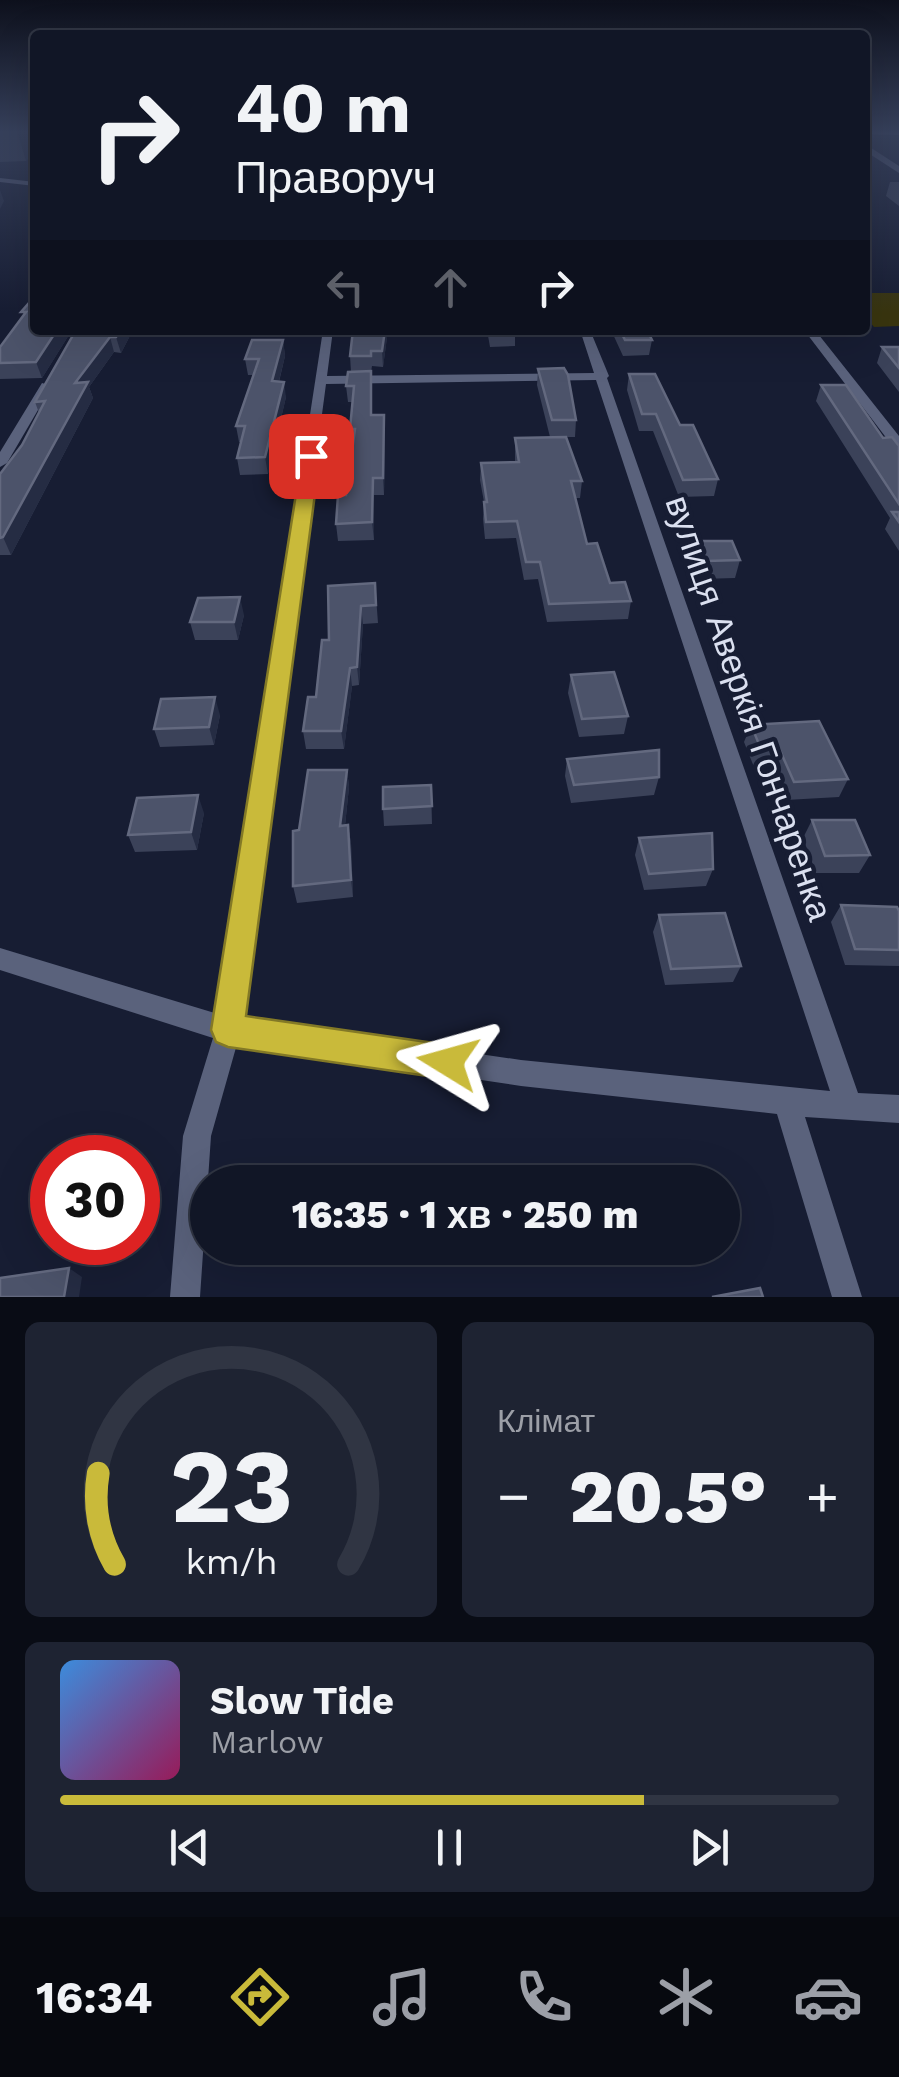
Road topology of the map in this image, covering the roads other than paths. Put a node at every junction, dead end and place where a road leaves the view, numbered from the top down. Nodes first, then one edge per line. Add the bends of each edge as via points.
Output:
1 (327, 335) edge
2 (588, 335) edge
3 (814, 335) edge
4 (52, 376) edge
5 (603, 376) junction
6 (322, 380) junction
7 (899, 445) edge
8 (0, 462) edge
9 (0, 958) edge
10 (228, 1030) junction
11 (787, 1102) junction
12 (849, 1107) junction
13 (899, 1110) edge
14 (185, 1297) edge
15 (846, 1297) edge

1 - 6 street
2 - 5 street, вулиця Аверкія Гончаренка
3 - 7 street
4 - 8 street
5 - 6 street
5 - 12 street, вулиця Аверкія Гончаренка
6 - 10 street
9 - 10 street
10 - 11 street via 521,1073
10 - 14 street via 197,1136
11 - 12 street
11 - 15 street
12 - 13 street

